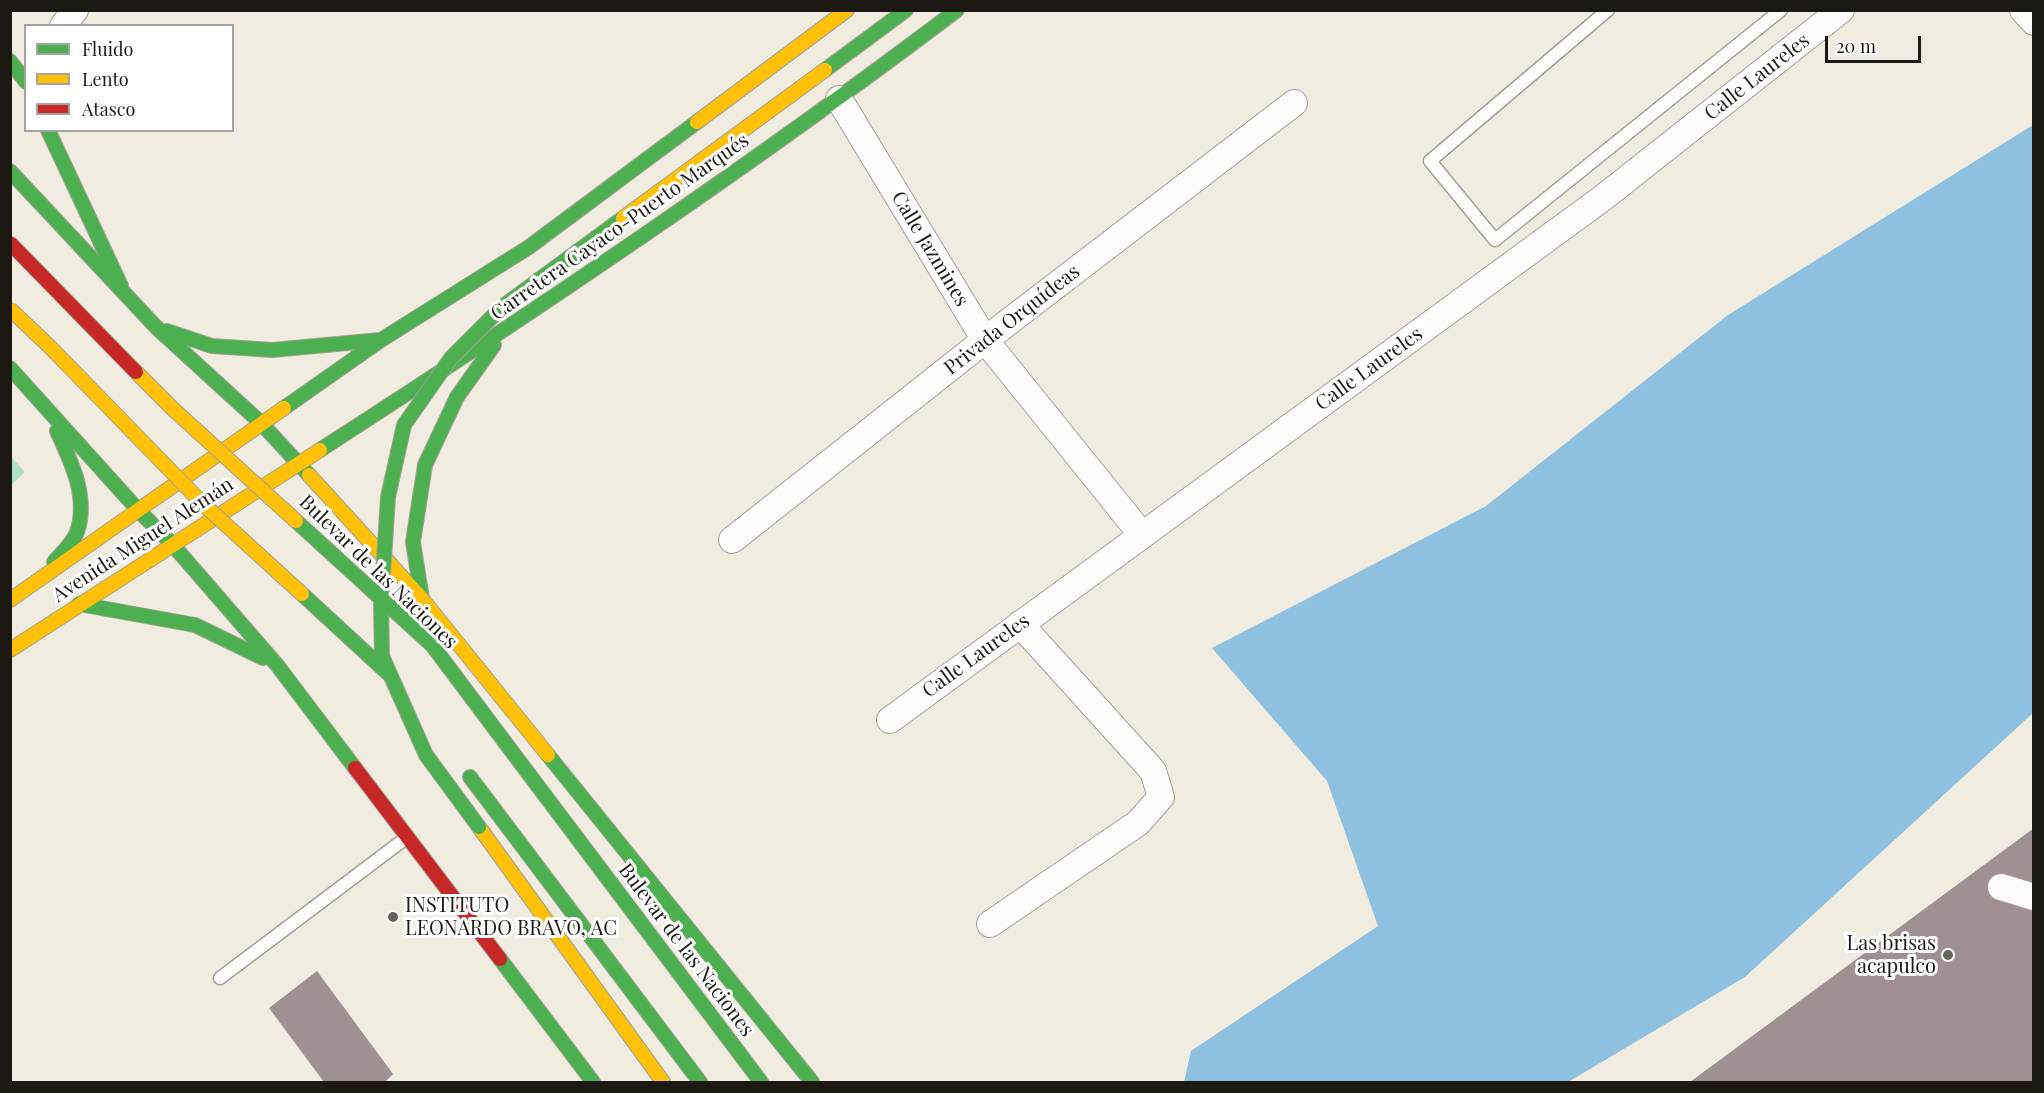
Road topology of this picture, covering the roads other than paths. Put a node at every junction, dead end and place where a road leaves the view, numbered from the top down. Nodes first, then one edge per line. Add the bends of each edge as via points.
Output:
1 (75, 10) edge
2 (847, 10) edge
3 (906, 10) edge
4 (957, 10) edge
5 (1608, 10) edge
6 (1781, 10) edge
7 (1841, 10) edge
8 (2024, 10) edge
9 (2034, 22) edge
10 (64, 24) edge
11 (839, 99) junction
12 (1294, 103) dead end
13 (49, 132) edge
14 (10, 171) edge
15 (10, 243) edge
16 (125, 294) junction
17 (10, 309) edge
18 (156, 327) junction
19 (503, 332) junction
20 (381, 340) junction
21 (985, 340) junction
22 (10, 368) edge
23 (47, 407) junction
24 (261, 423) junction
25 (298, 465) junction
26 (139, 511) junction
27 (1142, 535) junction
28 (732, 540) dead end
29 (172, 544) junction
30 (41, 580) junction
31 (422, 599) junction
32 (10, 600) edge
33 (80, 604) junction
34 (1020, 624) junction
35 (10, 650) edge
36 (277, 665) junction
37 (427, 720) dead end
38 (890, 720) dead end
39 (463, 767) dead end
40 (407, 837) junction
41 (2001, 887) dead end
42 (2034, 897) edge
43 (990, 924) dead end
44 (220, 978) dead end
45 (593, 1083) edge
46 (663, 1083) edge
47 (700, 1083) edge
48 (761, 1083) edge
49 (812, 1083) edge

1 - 10 street
2 - 20 main road, Carretera Cayaco-Puerto Marqués via 529,247
3 - 46 main road, bridge via 502,308 451,358 404,425 388,497 382,656 426,755
4 - 11 main road, Carretera Cayaco-Puerto Marqués
5 - 6 lane via 1430,161 1495,240
7 - 27 street, Calle Laureles via 1604,197
8 - 9 street
11 - 19 main road, Carretera Cayaco-Puerto Marqués
11 - 21 street, Calle Jazmines
12 - 21 street, Privada Orquídeas
13 - 16 main road
14 - 16 main road
15 - 48 main road, Bulevar de las Naciones, bridge via 173,409 432,645
16 - 18 main road
17 - 37 main road, bridge via 202,503 398,682
18 - 20 main road via 212,346 272,350
18 - 24 main road
19 - 25 main road, Carretera Cayaco-Puerto Marqués
19 - 31 main road via 458,397 425,465 413,542
20 - 24 main road, Carretera Cayaco-Puerto Marqués
21 - 27 street, Calle Jazmines
21 - 28 street, Privada Orquídeas
22 - 23 main road
23 - 26 main road
23 - 30 main road via 73,467 81,510 76,534
24 - 25 main road
24 - 26 main road, Avenida Miguel Alemán
25 - 29 main road, Avenida Miguel Alemán
25 - 31 main road
26 - 29 main road
26 - 30 main road, Avenida Miguel Alemán
27 - 34 street, Calle Laureles
29 - 33 main road, Avenida Miguel Alemán
29 - 36 main road
30 - 32 main road, Avenida Miguel Alemán
31 - 49 main road
33 - 35 main road, Avenida Miguel Alemán
33 - 36 main road via 195,625
34 - 38 street, Calle Laureles
34 - 43 street via 1153,771 1161,796 1138,823
36 - 40 main road
39 - 47 main road
40 - 44 lane
40 - 45 main road
41 - 42 street

